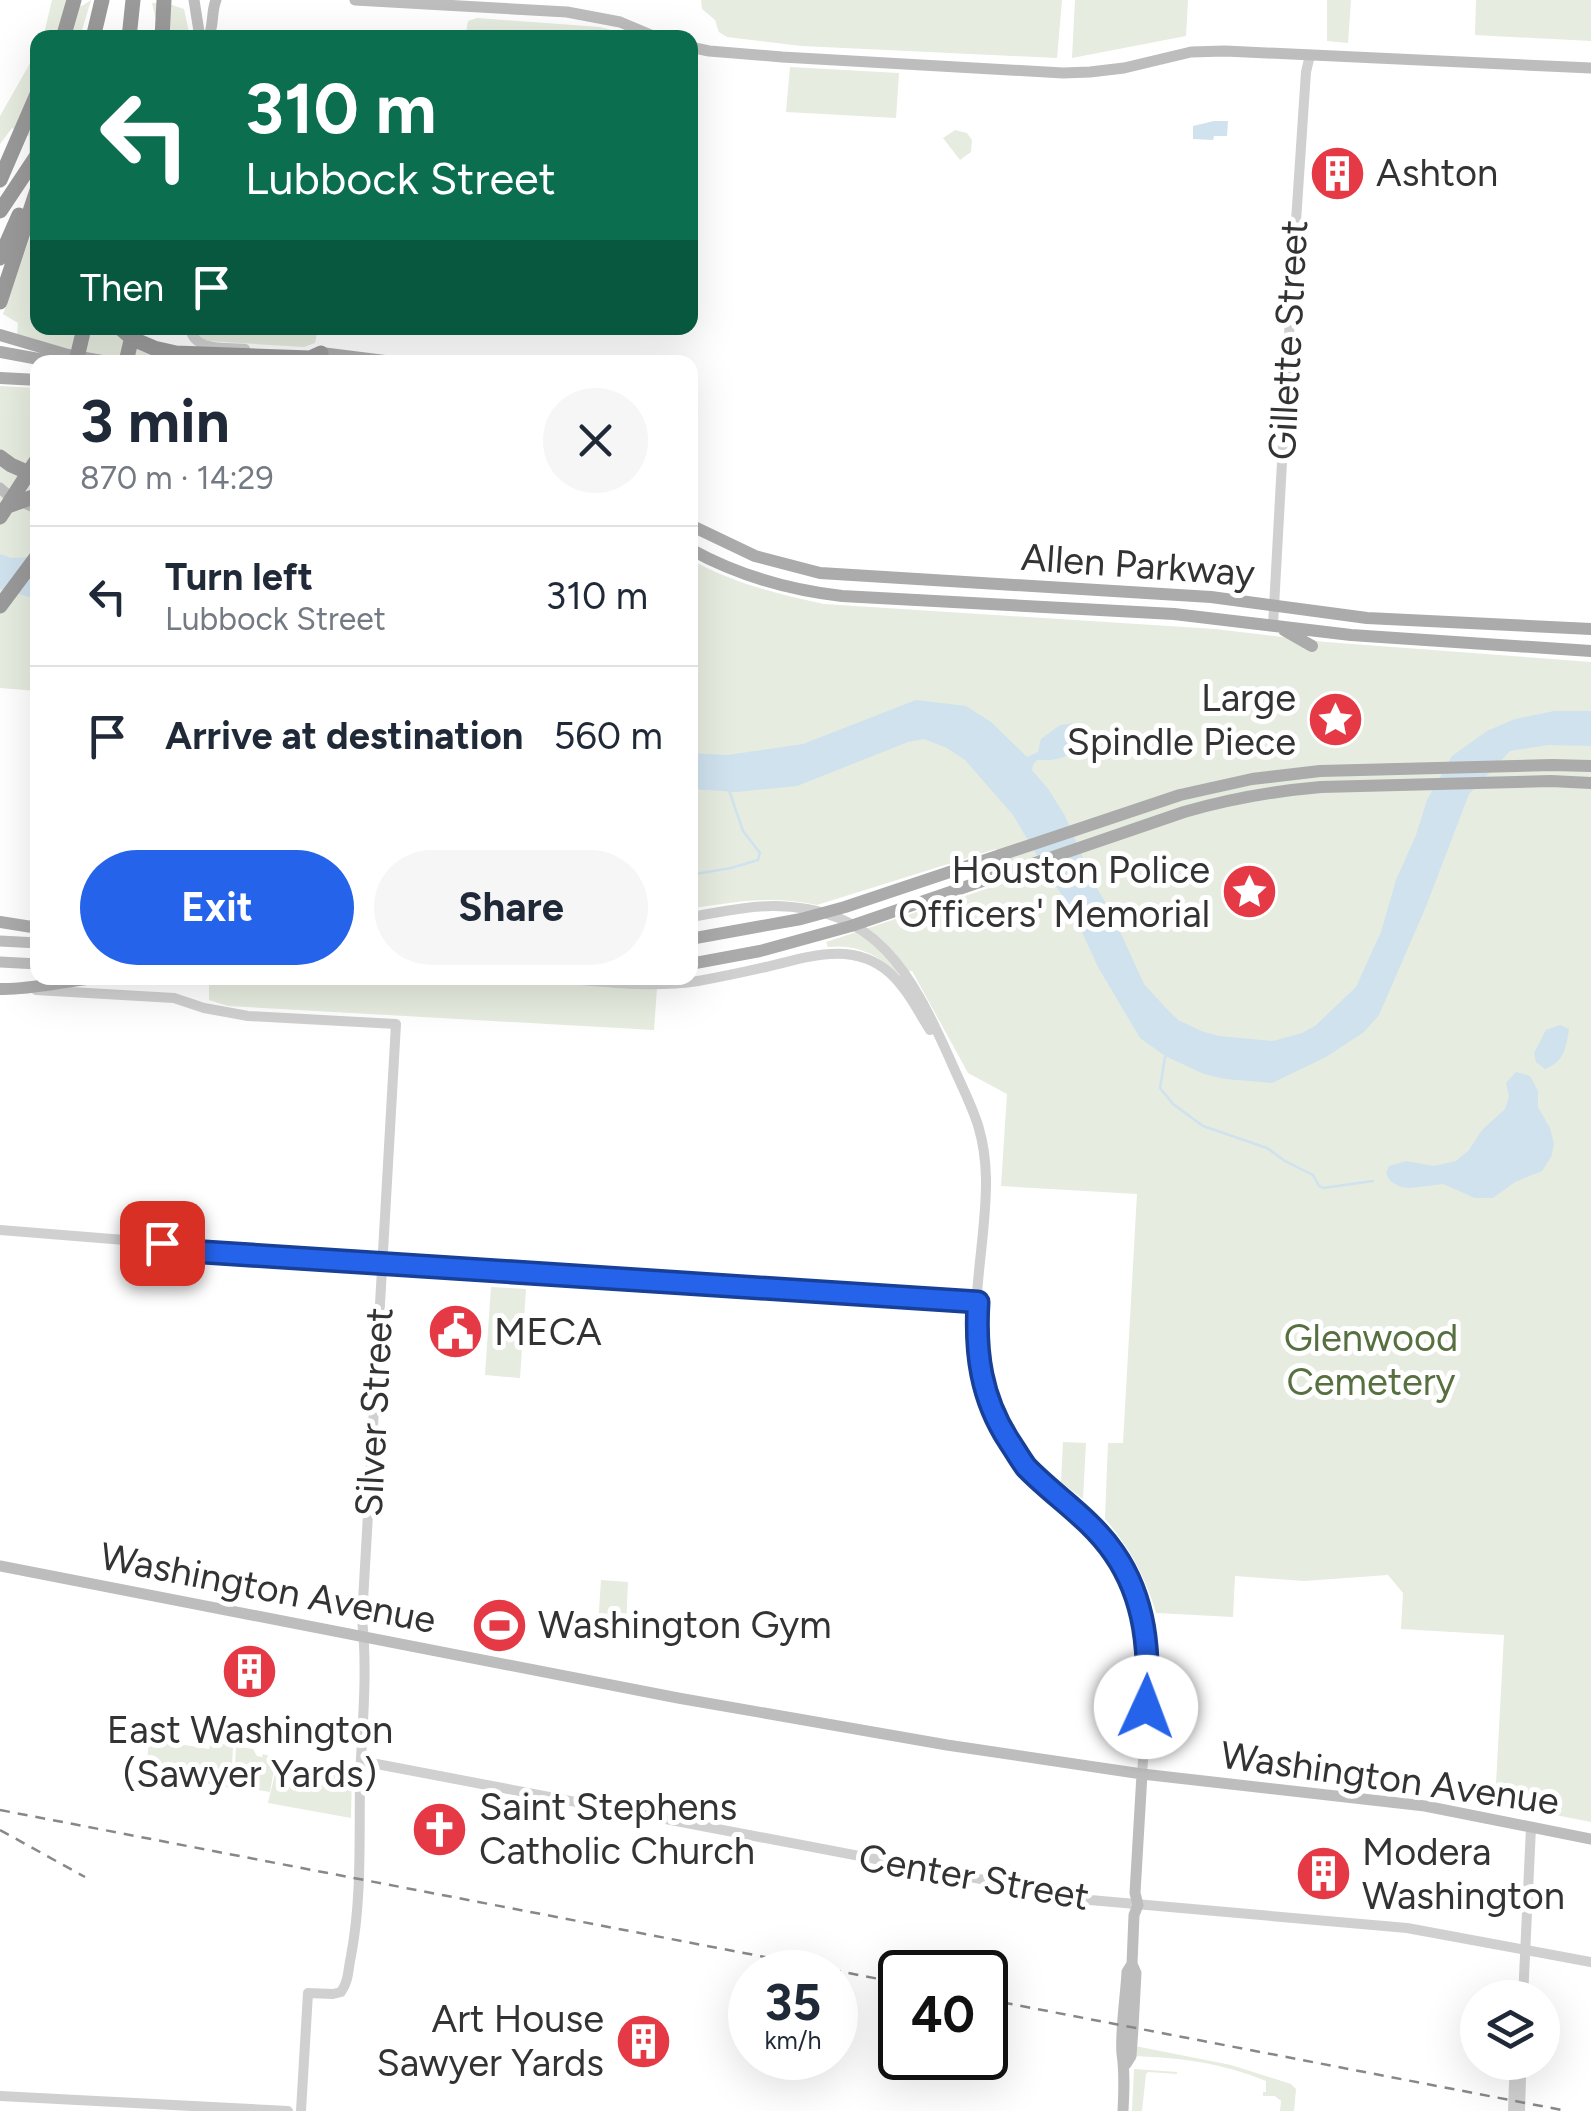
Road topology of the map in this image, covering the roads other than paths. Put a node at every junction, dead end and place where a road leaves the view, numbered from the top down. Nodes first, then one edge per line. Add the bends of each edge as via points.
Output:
1 (74, 0) edge
2 (102, 0) edge
3 (133, 0) edge
4 (164, 0) edge
5 (194, 0) edge
6 (216, 0) edge
7 (355, 0) edge
8 (65, 30) edge
9 (95, 30) edge
10 (130, 30) edge
11 (162, 30) edge
12 (202, 30) edge
13 (212, 30) edge
14 (639, 30) edge
15 (698, 49) edge
16 (1310, 55) junction
17 (1591, 68) edge
18 (30, 108) edge
19 (14, 142) junction
20 (0, 161) edge
21 (30, 166) edge
22 (0, 180) edge
23 (30, 192) edge
24 (0, 211) edge
25 (30, 211) edge
26 (0, 258) edge
27 (0, 302) edge
28 (0, 334) edge
29 (128, 335) edge
30 (191, 335) edge
31 (0, 352) edge
32 (321, 354) joint
33 (68, 355) edge
34 (230, 355) edge
35 (330, 355) edge
36 (30, 357) edge
37 (0, 378) edge
38 (30, 380) edge
39 (0, 457) edge
40 (30, 470) edge
41 (30, 473) edge
42 (0, 488) edge
43 (30, 498) edge
44 (30, 505) edge
45 (0, 509) edge
46 (0, 517) edge
47 (698, 529) edge
48 (698, 553) edge
49 (30, 564) edge
50 (30, 565) edge
51 (0, 594) edge
52 (1274, 605) junction
53 (0, 606) edge
54 (1273, 625) junction
55 (1591, 629) edge
56 (1312, 646) dead end
57 (1591, 651) edge
58 (1591, 766) edge
59 (1591, 782) edge
60 (698, 916) edge
61 (30, 920) edge
62 (0, 922) edge
63 (15, 922) junction
64 (30, 926) edge
65 (698, 938) edge
66 (0, 941) edge
67 (30, 943) edge
68 (0, 962) edge
69 (698, 963) edge
70 (30, 964) edge
71 (698, 981) edge
72 (42, 985) edge
73 (0, 988) edge
74 (25, 990) junction
75 (951, 1063) junction
76 (0, 1230) edge
77 (382, 1264) junction
78 (978, 1302) junction
79 (0, 1566) edge
80 (364, 1636) junction
81 (361, 1761) junction
82 (1142, 1774) junction
83 (1531, 1827) junction
84 (1591, 1839) edge
85 (1138, 1904) junction
86 (1525, 1950) junction
87 (1591, 1962) edge
88 (1524, 1980) edge
89 (1515, 2080) edge
90 (0, 2096) edge
91 (288, 2111) edge
92 (301, 2111) edge
93 (1123, 2111) edge
94 (1517, 2111) edge

1 - 8 highway
2 - 9 highway
3 - 10 highway
4 - 11 highway
5 - 12 main road
6 - 13 main road
7 - 14 main road via 567,12
15 - 16 main road via 1063,72 1124,68 1191,52
16 - 17 main road
16 - 52 street, Gillette Street
18 - 19 highway
19 - 20 highway
19 - 22 highway
21 - 24 highway
23 - 26 highway
25 - 27 highway
28 - 33 main road
29 - 34 highway via 176,353
30 - 32 street via 202,345
31 - 36 main road
32 - 35 main road
37 - 38 main road
39 - 41 highway
40 - 46 highway
42 - 44 main road
43 - 45 highway
47 - 52 main road, Allen Parkway via 754,556 820,573
48 - 54 main road, Allen Parkway via 767,582 828,594
49 - 51 highway
50 - 53 highway
52 - 54 street, Gillette Street
52 - 55 main road, Allen Parkway via 1366,618
54 - 56 main road
54 - 57 main road, Allen Parkway
58 - 65 main road via 1270,776 1180,796 801,920
59 - 69 main road via 1321,787 1255,795 1184,812 812,937
60 - 75 street via 791,907 842,920 873,938 910,980
61 - 63 street
62 - 63 main road
63 - 64 main road
66 - 67 main road
68 - 70 main road
71 - 75 street via 806,956 863,958 896,979
72 - 74 main road
73 - 74 main road
74 - 77 street, Silver Street via 151,995 248,1016 396,1024
75 - 78 street via 984,1141
76 - 77 street
77 - 78 street
77 - 80 street, Silver Street
78 - 82 street via 978,1359 996,1421 1024,1464 1104,1539 1134,1592 1149,1668
79 - 80 main road, Washington Avenue
80 - 81 street, Silver Street
80 - 82 main road, Washington Avenue via 678,1698
81 - 85 street, Center Street
81 - 92 street, Silver Street via 346,1985 333,1994 308,1993
82 - 83 main road, Washington Avenue via 1425,1806
82 - 85 main road
83 - 84 main road, Washington Avenue
83 - 86 street
85 - 86 street, Center Street via 1407,1928
85 - 93 main road
86 - 87 street, Center Street
86 - 88 street
89 - 94 street
90 - 91 street

